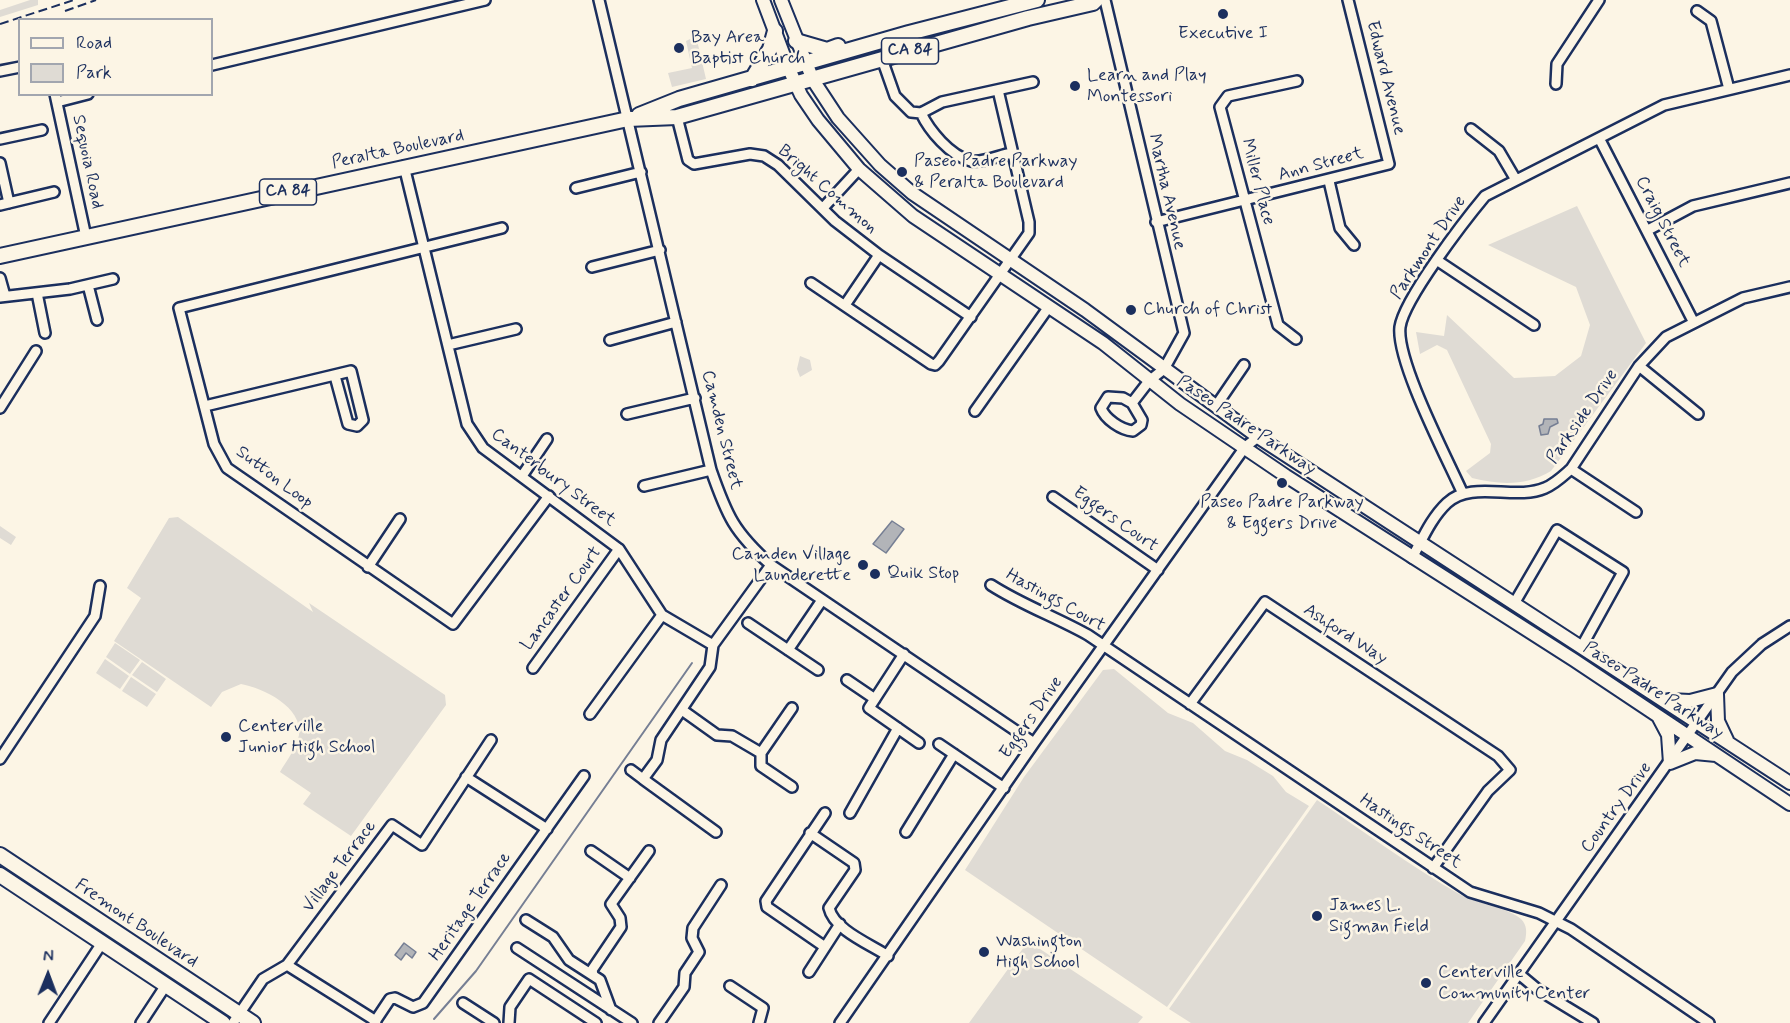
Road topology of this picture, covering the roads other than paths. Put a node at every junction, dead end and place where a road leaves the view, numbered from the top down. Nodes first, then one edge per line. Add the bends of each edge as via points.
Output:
1 (485, 0) edge
2 (599, 0) edge
3 (763, 0) edge
4 (781, 0) edge
5 (1037, 0) edge
6 (1096, 0) edge
7 (1105, 0) edge
8 (1348, 0) edge
9 (1599, 0) edge
10 (1697, 11) dead end
11 (775, 31) junction
12 (884, 40) junction
13 (796, 41) junction
14 (882, 59) junction
15 (806, 64) junction
16 (213, 65) edge
17 (18, 67) edge
18 (789, 69) junction
19 (0, 71) edge
20 (1790, 75) edge
21 (752, 79) junction
22 (813, 80) junction
23 (1297, 81) dead end
24 (1033, 82) dead end
25 (1556, 84) dead end
26 (796, 85) junction
27 (1729, 89) junction
28 (998, 90) junction
29 (72, 96) edge
30 (56, 98) edge
31 (921, 113) junction
32 (677, 117) junction
33 (628, 119) junction
34 (1471, 129) dead end
35 (42, 130) dead end
36 (1599, 138) junction
37 (0, 139) edge
38 (1012, 153) junction
39 (0, 163) edge
40 (1389, 164) joint
41 (404, 166) junction
42 (860, 169) junction
43 (641, 172) junction
44 (1516, 180) junction
45 (1329, 181) junction
46 (1790, 183) edge
47 (576, 188) dead end
48 (54, 192) dead end
49 (1245, 202) junction
50 (4, 204) edge
51 (823, 208) junction
52 (1156, 222) junction
53 (502, 228) dead end
54 (1648, 230) junction
55 (86, 237) junction
56 (1354, 245) dead end
57 (424, 249) junction
58 (660, 250) junction
59 (879, 255) junction
60 (0, 256) edge
61 (1011, 260) junction
62 (1438, 261) junction
63 (592, 267) dead end
64 (1000, 275) junction
65 (0, 278) edge
66 (113, 279) dead end
67 (811, 283) dead end
68 (88, 285) junction
69 (1790, 287) edge
70 (37, 293) junction
71 (3, 297) edge
72 (845, 305) junction
73 (1048, 308) junction
74 (971, 317) junction
75 (97, 320) dead end
76 (1693, 321) junction
77 (676, 322) junction
78 (1534, 326) dead end
79 (516, 329) dead end
80 (45, 333) dead end
81 (1296, 339) dead end
82 (610, 340) dead end
83 (448, 345) junction
84 (36, 351) dead end
85 (1244, 365) dead end
86 (1639, 366) junction
87 (1164, 369) junction
88 (335, 376) junction
89 (1149, 381) junction
90 (4, 394) edge
91 (695, 398) junction
92 (1132, 403) junction
93 (204, 406) junction
94 (1216, 406) junction
95 (0, 408) edge
96 (975, 411) dead end
97 (627, 414) dead end
98 (1698, 414) dead end
99 (1258, 437) junction
100 (547, 439) dead end
101 (1245, 447) junction
102 (1571, 469) junction
103 (711, 470) junction
104 (522, 476) junction
105 (644, 486) dead end
106 (1463, 494) junction
107 (549, 496) junction
108 (1053, 497) dead end
109 (1636, 512) dead end
110 (400, 519) dead end
111 (1421, 542) junction
112 (619, 549) junction
113 (1412, 558) junction
114 (771, 565) junction
115 (368, 567) junction
116 (1158, 570) junction
117 (991, 585) dead end
118 (100, 586) dead end
119 (822, 600) junction
120 (1515, 602) junction
121 (662, 615) junction
122 (748, 623) dead end
123 (1790, 626) edge
124 (713, 645) junction
125 (1104, 646) junction
126 (1582, 646) junction
127 (788, 650) junction
128 (904, 654) junction
129 (532, 668) dead end
130 (818, 670) dead end
131 (847, 680) dead end
132 (1717, 694) junction
133 (875, 699) junction
134 (1665, 700) junction
135 (1190, 704) junction
136 (792, 708) dead end
137 (682, 710) junction
138 (590, 714) dead end
139 (1657, 714) junction
140 (1699, 722) junction
141 (898, 728) junction
142 (1690, 735) junction
143 (491, 740) dead end
144 (1727, 741) junction
145 (919, 742) dead end
146 (1034, 743) junction
147 (939, 744) dead end
148 (761, 753) junction
149 (954, 754) junction
150 (1718, 755) junction
151 (0, 759) edge
152 (1670, 763) junction
153 (631, 770) dead end
154 (584, 776) dead end
155 (466, 777) junction
156 (643, 779) junction
157 (1790, 783) edge
158 (792, 787) dead end
159 (1004, 788) junction
160 (1790, 804) edge
161 (825, 813) dead end
162 (850, 813) dead end
163 (547, 829) junction
164 (716, 832) dead end
165 (906, 832) dead end
166 (810, 833) junction
167 (591, 851) dead end
168 (649, 851) dead end
169 (0, 855) edge
170 (1433, 868) junction
171 (0, 875) edge
172 (630, 878) junction
173 (721, 885) dead end
174 (526, 920) dead end
175 (1556, 922) junction
176 (840, 924) junction
177 (102, 943) junction
178 (825, 947) junction
179 (518, 948) dead end
180 (888, 956) junction
181 (286, 965) junction
182 (809, 972) dead end
183 (1519, 974) junction
184 (593, 975) junction
185 (166, 985) junction
186 (730, 986) dead end
187 (463, 1003) dead end
188 (612, 1010) junction
189 (236, 1018) edge
190 (375, 1022) edge
191 (49, 1023) edge
192 (141, 1023) edge
193 (223, 1023) edge
194 (252, 1023) edge
195 (494, 1023) edge
196 (509, 1023) edge
197 (596, 1023) edge
198 (632, 1023) edge
199 (659, 1023) edge
200 (759, 1023) edge
201 (840, 1023) edge
202 (1484, 1023) edge
203 (1593, 1023) edge
204 (1709, 1023) edge

1 - 16 street
2 - 33 street, Camden Street
3 - 11 main road, Paseo Padre Parkway
4 - 13 main road, Paseo Padre Parkway
5 - 12 main road, Peralta Boulevard / CA 84
6 - 14 main road, Peralta Boulevard / CA 84
7 - 52 street, Martha Avenue
8 - 40 street, Edward Avenue
9 - 25 street via 1557,64
10 - 27 street via 1712,21
11 - 18 main road, Paseo Padre Parkway
11 - 21 main road via 770,49
12 - 13 main road via 870,37 827,50
12 - 15 main road, Peralta Boulevard / CA 84
13 - 15 main road, Paseo Padre Parkway
14 - 22 main road, Peralta Boulevard / CA 84
14 - 31 street via 895,96 911,112
15 - 18 main road, Peralta Boulevard / CA 84
15 - 22 main road, Paseo Padre Parkway
17 - 19 street
18 - 21 main road, Peralta Boulevard / CA 84
18 - 26 main road, Paseo Padre Parkway
20 - 27 street, Parkmont Drive
21 - 33 main road, Peralta Boulevard / CA 84 via 679,99
22 - 26 main road, Peralta Boulevard / CA 84
22 - 61 main road, Paseo Padre Parkway via 838,118 896,179
23 - 49 street, Miller Place via 1228,96 1220,107
24 - 28 street
26 - 32 main road, Peralta Boulevard / CA 84
26 - 42 main road, Paseo Padre Parkway via 818,120
27 - 36 street, Parkmont Drive via 1664,105
28 - 31 street via 942,102
28 - 38 street
29 - 30 street
30 - 55 street, Sequoia Road
31 - 38 street via 928,128 971,161
32 - 33 main road, Peralta Boulevard / CA 84
32 - 51 street, Bright Common via 688,160 694,164 750,154 764,156
33 - 41 main road, Peralta Boulevard / CA 84
33 - 43 street, Camden Street
34 - 44 street via 1499,151
35 - 37 street
36 - 44 street, Parkmont Drive
36 - 54 street, Craig Street
38 - 61 street via 1029,233
39 - 50 street
40 - 45 street, Ann Street
41 - 55 main road, Peralta Boulevard / CA 84
41 - 57 street, Canterbury Street
42 - 51 street
42 - 64 main road, Paseo Padre Parkway via 913,216
43 - 47 street
43 - 58 street, Camden Street
44 - 62 street, Parkmont Drive via 1485,196
45 - 49 street, Ann Street
45 - 56 street via 1340,228
46 - 54 street via 1693,206
48 - 50 street
49 - 52 street, Ann Street
49 - 81 street, Miller Place via 1278,326
51 - 59 street, Bright Common
52 - 87 street, Martha Avenue via 1184,333
53 - 57 street
54 - 76 street, Craig Street
55 - 60 main road, Peralta Boulevard / CA 84
57 - 83 street, Canterbury Street
57 - 93 street, Sutton Loop via 179,308
58 - 63 street
58 - 77 street, Camden Street
59 - 72 street
59 - 74 street, Bright Common
61 - 64 street
61 - 87 main road, Paseo Padre Parkway
62 - 78 street
62 - 106 street, Parkmont Drive via 1405,306 1400,328 1402,348
64 - 73 main road, Paseo Padre Parkway
64 - 74 street
65 - 71 street
66 - 68 street
67 - 72 street
68 - 70 street
68 - 75 street
69 - 76 street, Parkside Drive via 1743,298
70 - 71 street
70 - 80 street
72 - 74 street via 935,365
73 - 89 main road, Paseo Padre Parkway via 1103,343
73 - 96 street
76 - 86 street, Parkside Drive via 1666,337
77 - 82 street
77 - 91 street, Camden Street
79 - 83 street
83 - 104 street, Canterbury Street via 474,438
84 - 90 street
85 - 94 street
86 - 98 street
86 - 102 street, Parkside Drive
87 - 89 street, Martha Avenue
87 - 94 main road, Paseo Padre Parkway
88 - 88 street via 348,424 357,426 363,420 351,371
88 - 93 street
89 - 92 street, Martha Avenue
89 - 101 main road, Paseo Padre Parkway
90 - 95 street
91 - 97 street
91 - 103 street, Camden Street
92 - 92 street via 1142,420 1133,431 1121,428 1101,408 1108,397
93 - 115 street, Sutton Loop via 214,444 227,468
94 - 99 main road, Paseo Padre Parkway
99 - 101 street, Eggers Drive
99 - 111 main road, Paseo Padre Parkway
100 - 104 street
101 - 113 main road, Paseo Padre Parkway
101 - 116 street, Eggers Drive
102 - 106 street, Parkside Drive via 1546,488 1532,492
102 - 109 street
103 - 105 street
103 - 114 street, Camden Street via 724,508 743,540
104 - 107 street, Canterbury Street
106 - 111 street via 1443,507
107 - 112 street, Canterbury Street
107 - 115 street, Sutton Loop via 453,624
108 - 116 street, Eggers Court
110 - 115 street
111 - 113 street
111 - 120 main road, Paseo Padre Parkway
112 - 121 street, Canterbury Street
112 - 129 street, Lancaster Court
113 - 139 main road, Paseo Padre Parkway
114 - 119 street, Camden Street
114 - 124 street
116 - 125 street, Eggers Drive
117 - 125 street, Hastings Court
118 - 151 street via 94,616
119 - 127 street
119 - 128 street, Camden Street
120 - 126 main road, Paseo Padre Parkway
120 - 126 street via 1557,530 1623,572
121 - 124 street, Canterbury Street
121 - 138 street
122 - 127 street
123 - 132 street, Country Drive via 1762,644 1732,672
124 - 137 street via 710,667
125 - 135 street, Hastings Street
125 - 146 street, Eggers Drive
126 - 134 main road, Paseo Padre Parkway
127 - 130 street
128 - 133 street
128 - 146 street, Camden Street
131 - 133 street
132 - 134 main road via 1690,702
132 - 140 street, Country Drive
132 - 144 main road via 1718,721
133 - 141 street via 869,708
134 - 140 main road, Paseo Padre Parkway
135 - 170 street, Hastings Street
135 - 170 street, Ashford Way via 1265,602 1498,756 1510,770 1488,791
136 - 148 street
137 - 148 street via 717,735 732,736
137 - 156 street via 661,740 657,760
139 - 142 main road, Paseo Padre Parkway
139 - 152 main road via 1668,735
140 - 142 street, Country Drive
140 - 144 main road, Paseo Padre Parkway
141 - 145 street
141 - 162 street
142 - 150 main road, Paseo Padre Parkway
142 - 152 street, Country Drive
143 - 155 street, Village Terrace
144 - 157 main road, Paseo Padre Parkway
146 - 159 street, Eggers Drive
147 - 149 street
148 - 158 street via 761,766
149 - 159 street
149 - 165 street
150 - 152 main road via 1695,753
150 - 160 main road, Paseo Padre Parkway
152 - 175 street, Country Drive
153 - 156 street
154 - 163 street, Heritage Terrace
155 - 163 street
155 - 181 street, Village Terrace via 422,845 392,825
156 - 164 street
159 - 180 street, Eggers Drive
161 - 166 street
163 - 190 street, Heritage Terrace via 423,1004 413,1007 390,999
166 - 176 street via 854,863 855,870 829,908
166 - 178 street via 766,900 767,907
167 - 172 street
168 - 172 street
169 - 189 main road, Fremont Boulevard
170 - 175 street, Hastings Street via 1470,891
171 - 177 main road, Fremont Boulevard
172 - 184 street via 611,904 621,927 592,970
173 - 199 street via 693,928 692,938 699,952 685,973 684,987
174 - 184 street via 553,937 569,960
175 - 183 street, Country Drive
175 - 204 street, Hastings Street
176 - 178 street
176 - 180 street
177 - 185 main road, Fremont Boulevard
177 - 191 street
178 - 182 street
179 - 188 street
180 - 201 street, Eggers Drive
181 - 189 street, Village Terrace via 263,979
181 - 190 street
183 - 202 street, Country Drive
183 - 203 street
184 - 188 street via 600,980
185 - 192 street
185 - 193 main road, Fremont Boulevard
186 - 200 street via 763,1008
187 - 195 street
188 - 198 street
189 - 194 main road, Fremont Boulevard
196 - 197 street via 510,1007 529,978

